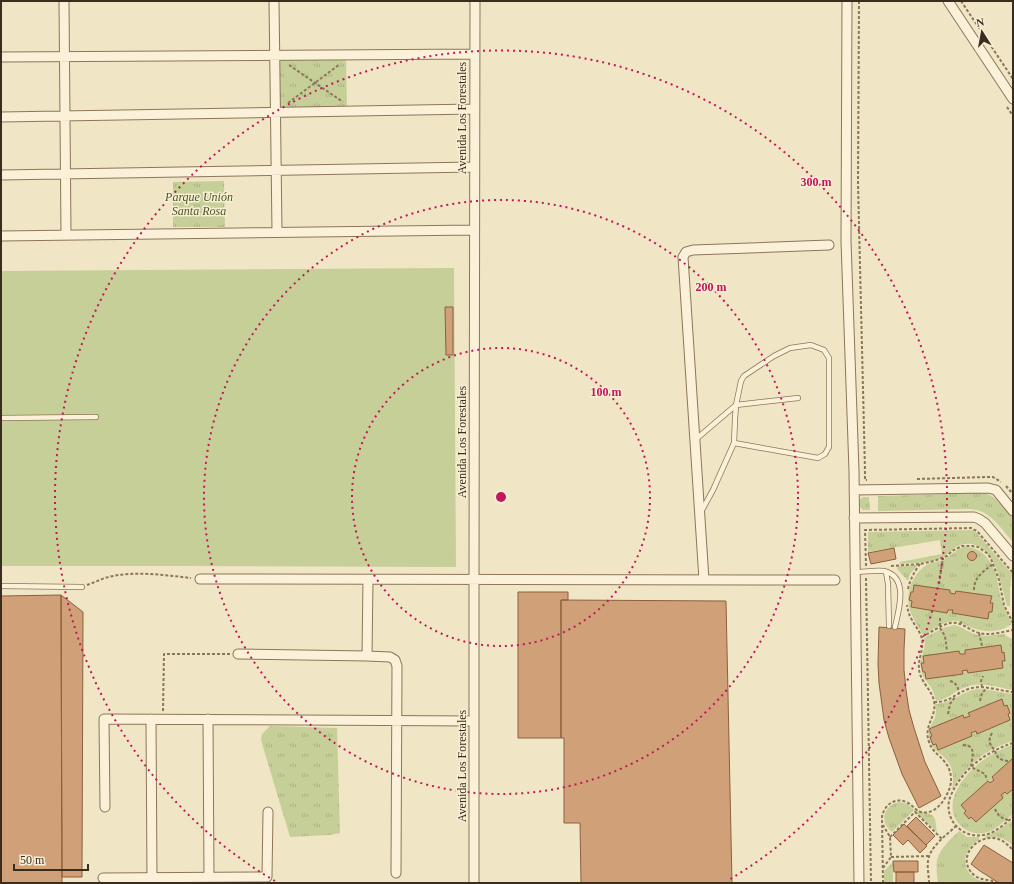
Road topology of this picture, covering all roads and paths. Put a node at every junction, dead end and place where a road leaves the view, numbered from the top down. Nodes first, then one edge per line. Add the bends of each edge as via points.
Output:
1 (64, 1) edge
2 (274, 1) edge
3 (475, 1) edge
4 (847, 1) edge
5 (859, 1) edge
6 (948, 1) edge
7 (961, 1) edge
8 (475, 54) junction
9 (275, 55) junction
10 (347, 55) junction
11 (64, 56) junction
12 (1, 57) edge
13 (1013, 79) edge
14 (315, 82) junction
15 (1013, 99) edge
16 (474, 109) junction
17 (348, 111) junction
18 (276, 112) junction
19 (65, 116) junction
20 (1, 117) edge
21 (474, 167) junction
22 (276, 170) junction
23 (65, 174) junction
24 (1, 175) edge
25 (474, 230) junction
26 (277, 232) junction
27 (66, 235) junction
28 (1, 236) edge
29 (829, 245) dead end
30 (798, 398) dead end
31 (736, 405) junction
32 (1, 418) edge
33 (96, 418) dead end
34 (695, 440) junction
35 (734, 443) junction
36 (911, 479) dead end
37 (869, 480) dead end
38 (854, 490) junction
39 (1013, 494) edge
40 (1013, 511) edge
41 (700, 513) junction
42 (854, 518) junction
43 (1013, 556) edge
44 (943, 558) junction
45 (920, 564) junction
46 (993, 564) junction
47 (886, 566) dead end
48 (855, 572) junction
49 (866, 572) junction
50 (886, 572) junction
51 (1013, 573) edge
52 (200, 579) joint
53 (368, 580) junction
54 (474, 580) junction
55 (704, 580) junction
56 (835, 580) dead end
57 (939, 584) dead end
58 (1, 586) edge
59 (82, 587) joint
60 (974, 590) dead end
61 (907, 596) dead end
62 (907, 604) dead end
63 (940, 618) dead end
64 (963, 620) dead end
65 (1013, 623) edge
66 (960, 624) junction
67 (889, 626) dead end
68 (895, 627) dead end
69 (940, 628) junction
70 (1013, 630) edge
71 (979, 633) junction
72 (922, 637) junction
73 (982, 646) dead end
74 (947, 651) dead end
75 (238, 654) joint
76 (367, 656) junction
77 (983, 676) dead end
78 (950, 681) dead end
79 (982, 687) junction
80 (987, 688) junction
81 (1013, 692) edge
82 (959, 694) junction
83 (955, 696) junction
84 (980, 701) dead end
85 (934, 702) junction
86 (948, 714) dead end
87 (151, 719) junction
88 (163, 719) junction
89 (208, 719) junction
90 (397, 720) junction
91 (474, 721) junction
92 (992, 733) dead end
93 (1013, 743) edge
94 (963, 745) dead end
95 (995, 750) junction
96 (1008, 761) dead end
97 (971, 767) junction
98 (987, 780) dead end
99 (105, 807) dead end
100 (995, 809) dead end
101 (268, 812) dead end
102 (1013, 817) edge
103 (1010, 820) junction
104 (882, 824) junction
105 (956, 826) junction
106 (981, 836) junction
107 (890, 837) junction
108 (942, 839) junction
109 (982, 840) junction
110 (1013, 850) edge
111 (930, 856) junction
112 (891, 857) junction
113 (883, 868) junction
114 (396, 873) dead end
115 (103, 878) dead end
116 (152, 878) junction
117 (209, 878) junction
118 (995, 882) edge
119 (474, 883) edge
120 (859, 883) edge
121 (871, 883) edge
122 (883, 883) edge
123 (929, 883) edge

1 - 11 street
2 - 9 street
3 - 8 street, Avenida Los Forestales
4 - 38 street via 846,241
5 - 37 path via 858,183 865,480
6 - 15 street
7 - 13 path
8 - 10 street
8 - 16 street, Avenida Los Forestales
9 - 10 street
9 - 11 street
9 - 14 path
9 - 18 street
10 - 14 path via 347,59
11 - 12 street
11 - 19 street
14 - 17 path via 348,106
14 - 18 path
16 - 17 street
16 - 21 street, Avenida Los Forestales
17 - 18 street
18 - 19 street
18 - 22 street
19 - 20 street
19 - 23 street
21 - 22 street
21 - 25 street, Avenida Los Forestales
22 - 23 street
22 - 26 street
23 - 24 street
23 - 27 street
25 - 26 street
25 - 54 street, Avenida Los Forestales
26 - 27 street
27 - 28 street
29 - 34 street via 686,252 683,257
30 - 31 lane
31 - 34 lane
31 - 35 lane
31 - 35 lane via 744,376 774,356 790,348 811,345 824,350 829,358 829,447 825,454 818,458
32 - 33 lane
34 - 41 street
35 - 41 lane
36 - 39 path via 992,477 1002,482
38 - 40 street via 988,488 996,490
38 - 42 street
41 - 55 street
42 - 43 street via 979,519
42 - 48 street
44 - 45 path
44 - 46 path via 957,548 972,546 988,554
44 - 57 path
45 - 47 path
45 - 61 path via 910,580
46 - 60 path via 977,578
46 - 65 path via 1004,605
48 - 49 lane
48 - 120 street
49 - 50 lane
49 - 51 path via 866,530 971,528 977,531
49 - 121 path
50 - 67 lane
50 - 68 lane via 899,583 900,605
52 - 53 street
52 - 59 path via 143,574 104,578
53 - 54 street
53 - 76 street
54 - 55 street
54 - 91 street, Avenida Los Forestales
55 - 56 street
58 - 59 lane
62 - 72 path via 908,612
63 - 69 path
64 - 66 path
66 - 69 path via 950,623
66 - 71 path
69 - 72 path
69 - 74 path via 945,636
70 - 71 path
71 - 73 path
72 - 85 path via 919,670
75 - 76 street
75 - 88 path via 164,654
76 - 90 street via 390,657 395,660
77 - 79 path via 980,681
78 - 82 path via 958,686
79 - 80 path
79 - 82 path
80 - 81 path
80 - 84 path
82 - 83 path
83 - 85 path via 945,701
83 - 86 path
85 - 104 path via 934,713 927,729 928,739 932,749 948,767 951,778 949,791 942,803 932,811 916,810 904,801 892,802 883,813
87 - 88 street
87 - 99 street via 104,719
87 - 116 street
88 - 89 street
89 - 90 street
89 - 117 street
90 - 91 street
90 - 114 street
91 - 119 street, Avenida Los Forestales
92 - 95 path via 989,743
93 - 95 path
94 - 97 path via 972,748
95 - 96 path via 998,758
95 - 97 path
97 - 98 path via 985,774
97 - 105 path via 950,796 949,813
100 - 103 path via 999,816
101 - 117 street via 268,877
102 - 103 path
103 - 106 path
104 - 107 path
104 - 113 path
105 - 106 path via 963,832
105 - 108 path
106 - 109 path
107 - 108 path via 915,812
107 - 112 path
108 - 111 path
109 - 110 path via 1001,840
109 - 118 path via 970,849 967,864 974,875
111 - 112 path
111 - 123 path
112 - 113 path
113 - 122 path
115 - 116 street
116 - 117 street

